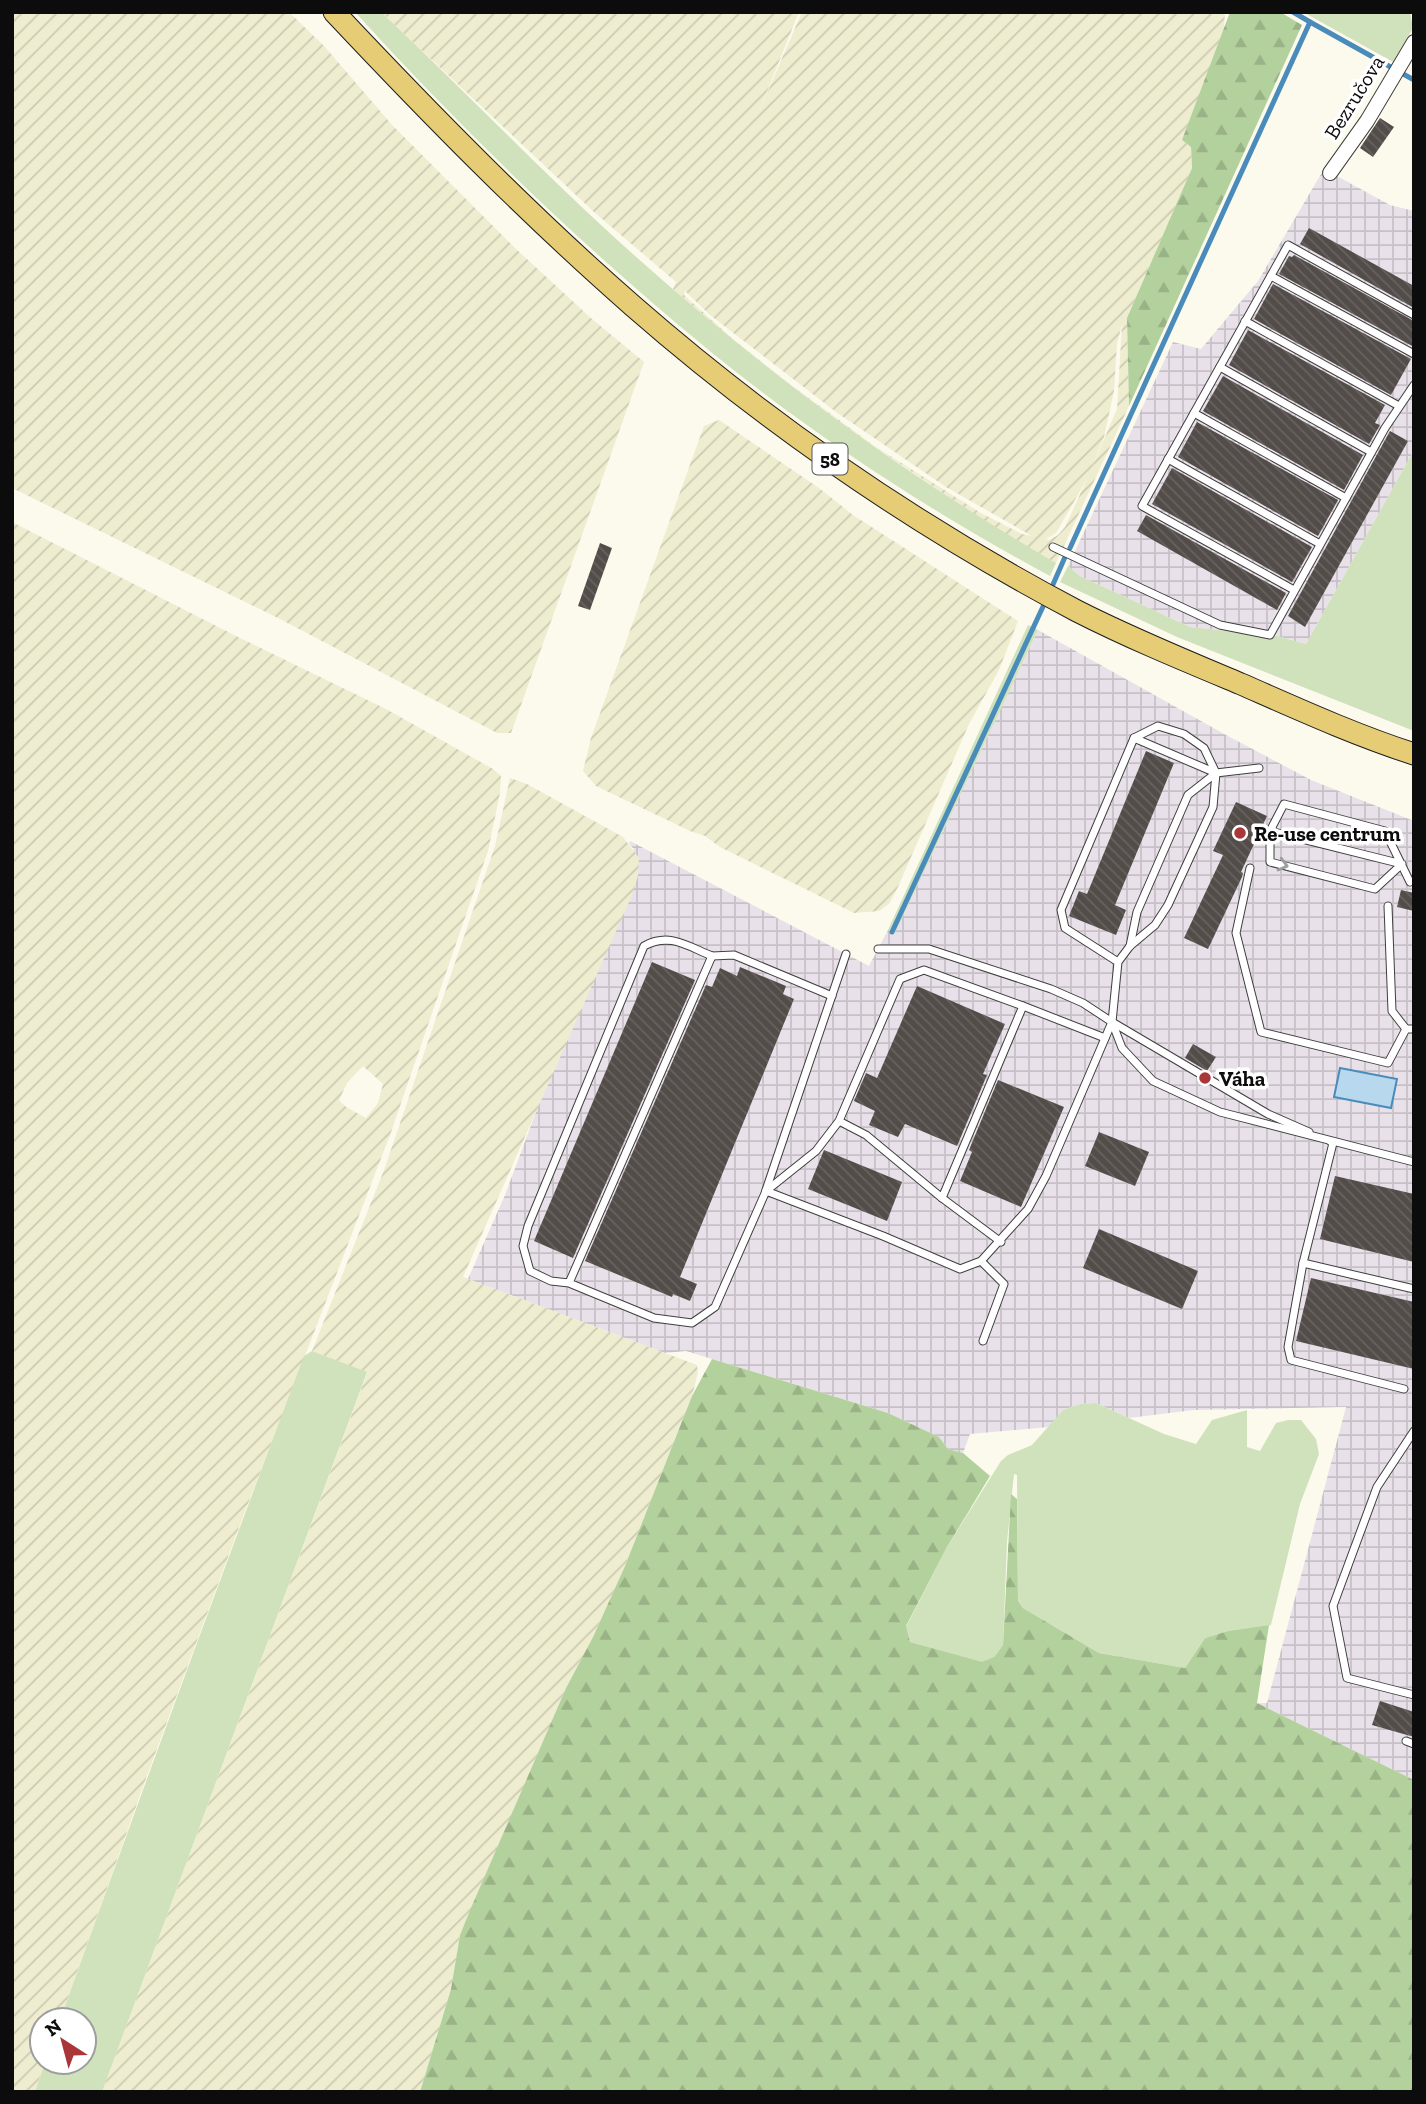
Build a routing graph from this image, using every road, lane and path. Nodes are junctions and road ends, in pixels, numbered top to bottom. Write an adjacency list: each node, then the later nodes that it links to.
1 (334, 12): 19 (main road, 58)
2 (1414, 42): 3 (street, Bezručova)
3 (1330, 173)
4 (1271, 276): 5 (lane); 6 (lane); 7 (lane)
5 (1414, 315)
6 (1245, 321): 8 (lane); 10 (lane)
7 (1414, 354)
8 (1220, 368): 11 (lane); 12 (lane)
9 (1414, 385): 10 (lane)
10 (1399, 407): 12 (lane)
11 (1194, 413): 13 (lane); 14 (lane)
12 (1371, 452): 14 (lane)
13 (1168, 459): 15 (lane); 17 (lane)
14 (1346, 498): 15 (lane)
15 (1320, 544): 17 (lane)
16 (1053, 547): 17 (lane)
17 (1294, 590)
18 (1133, 738): 21 (lane); 21 (lane); 32 (lane)
19 (1414, 754)
20 (1259, 768): 21 (lane)
21 (1216, 773): 28 (lane); 28 (lane)
22 (1270, 831): 23 (lane); 23 (lane); 23 (lane, one-way to 23)
23 (1402, 864): 25 (lane); 26 (lane)
24 (1250, 868): 36 (lane)
25 (1414, 869)
26 (1410, 882)
27 (1388, 906): 36 (lane)
28 (1130, 946): 32 (lane)
29 (878, 949): 35 (lane)
30 (846, 954): 33 (lane)
31 (712, 956): 33 (lane); 46 (lane); 46 (lane)
32 (1118, 962): 35 (lane)
33 (832, 996): 41 (lane)
34 (1023, 1006): 37 (lane); 38 (lane); 42 (lane)
35 (1112, 1022): 37 (lane); 39 (lane); 39 (lane)
36 (1410, 1029)
37 (1105, 1038): 43 (lane)
38 (839, 1121): 41 (lane); 42 (lane)
39 (1333, 1143): 40 (lane); 45 (lane)
40 (1414, 1162)
41 (766, 1191): 44 (lane); 46 (lane)
42 (942, 1198): 43 (lane)
43 (1000, 1242): 44 (lane)
44 (981, 1261): 48 (lane)
45 (1303, 1263): 47 (lane); 49 (lane)
46 (569, 1283)
47 (1414, 1289)
48 (983, 1341)
49 (1404, 1389)
50 (1414, 1432): 51 (lane)
51 (1414, 1695)

